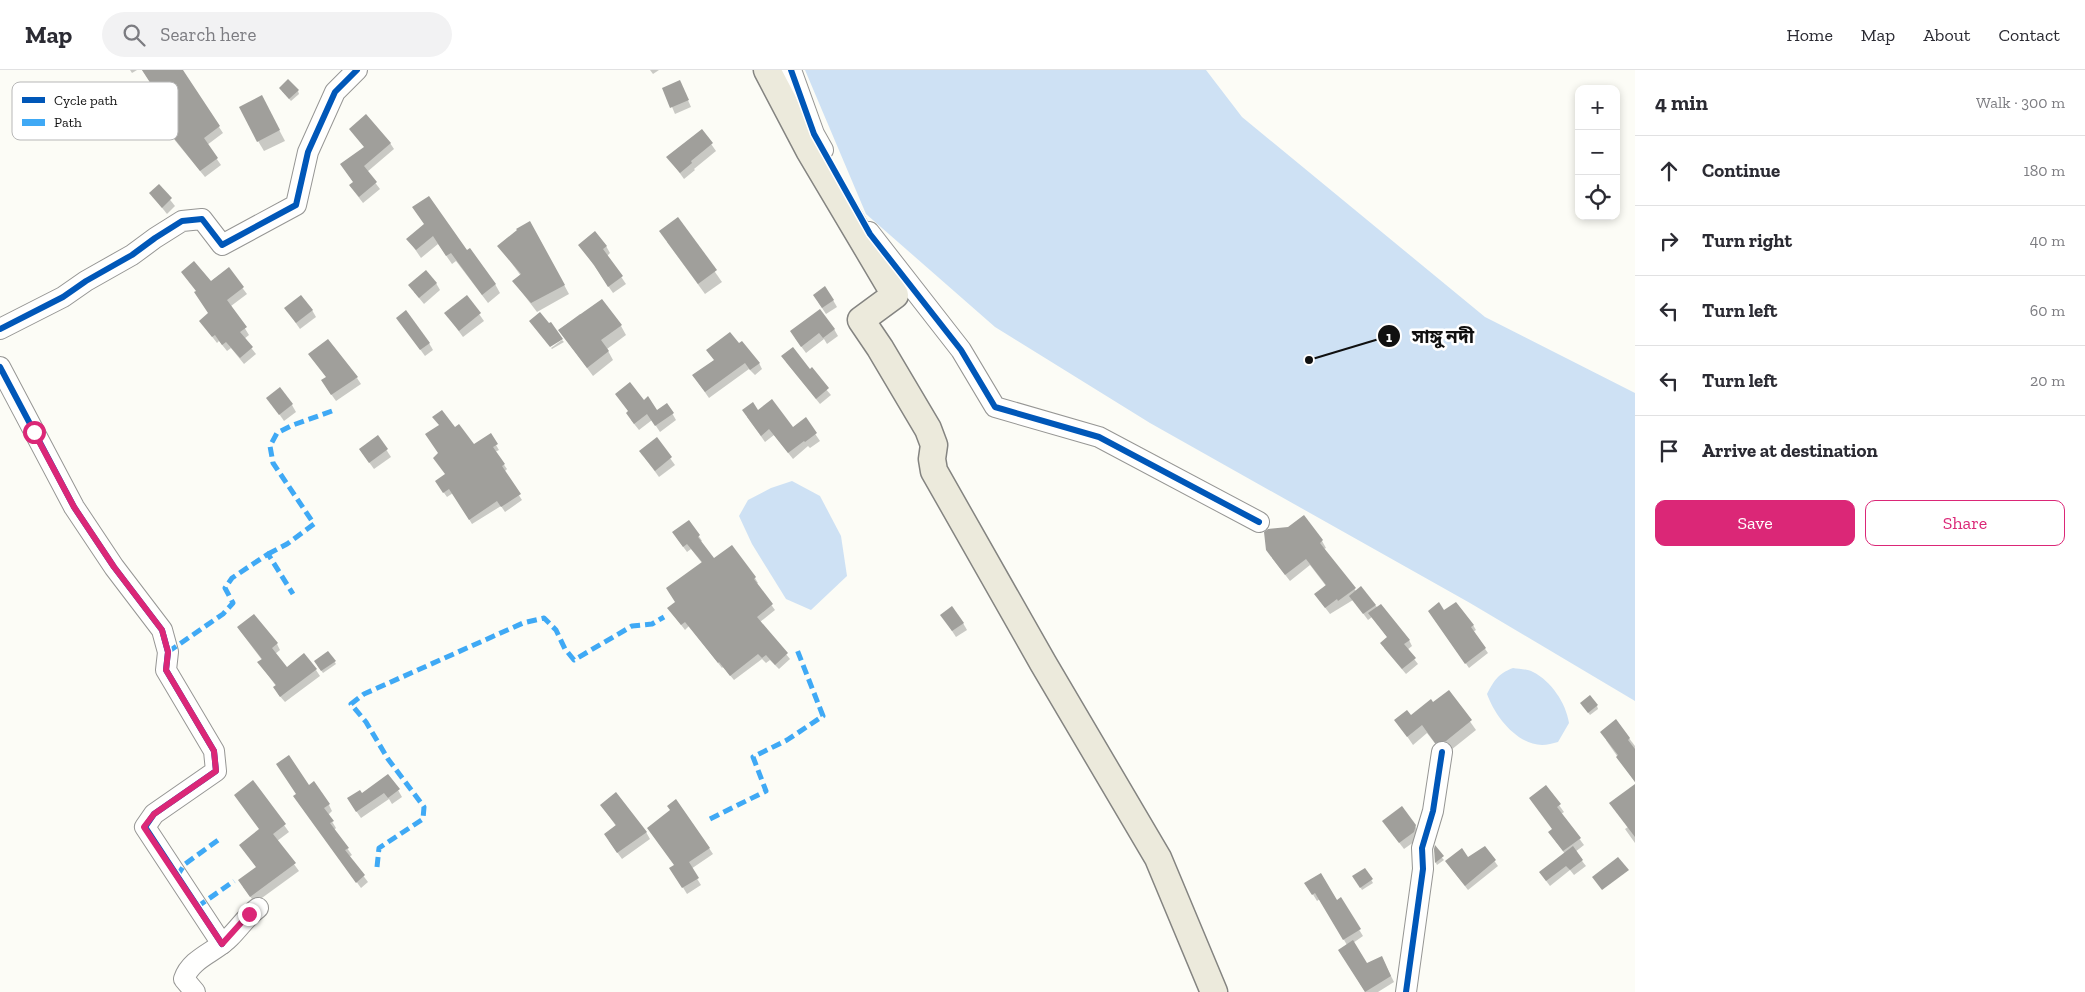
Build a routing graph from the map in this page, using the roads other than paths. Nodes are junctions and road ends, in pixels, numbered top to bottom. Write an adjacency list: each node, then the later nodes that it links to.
1 (357, 70): 4 (street)
2 (767, 70): 11 (main road)
3 (791, 70): 6 (street)
4 (0, 329)
5 (0, 367): 9 (street)
6 (1259, 522)
7 (1442, 752): 12 (street)
8 (258, 908): 9 (street)
9 (222, 944): 10 (street)
10 (195, 992)
11 (1214, 992)
12 (1406, 992)

